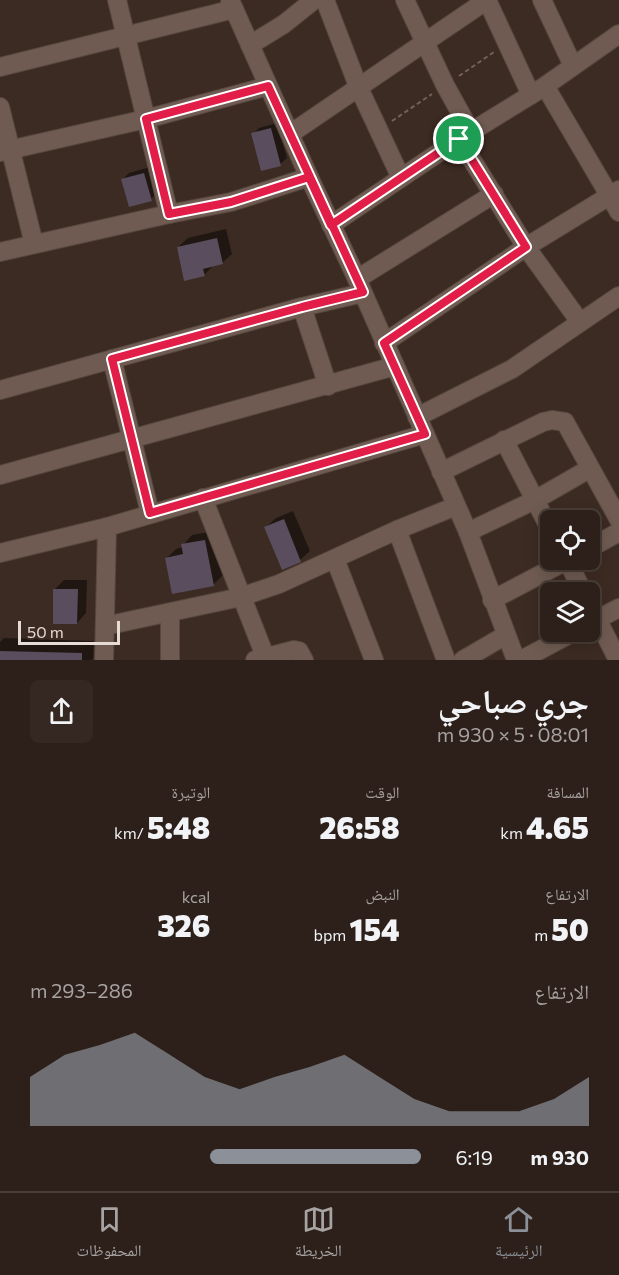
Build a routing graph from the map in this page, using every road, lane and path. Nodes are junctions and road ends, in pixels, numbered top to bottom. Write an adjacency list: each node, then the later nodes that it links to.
1 (117, 0): 8 (street)
2 (314, 0): 10 (street)
3 (325, 0): 14 (street)
4 (405, 0): 9 (street)
5 (542, 0): 11 (street)
6 (232, 4): 8 (street); 10 (street)
7 (619, 34): 11 (street)
8 (126, 36): 12 (street); 17 (street)
9 (424, 42): 14 (street); 15 (street); 19 (street)
10 (250, 45): 13 (street)
11 (573, 66): 15 (street)
12 (0, 67)
13 (268, 86): 17 (street); 18 (street)
14 (358, 86): 18 (street); 22 (street)
15 (538, 90): 19 (street); 24 (street)
16 (0, 107): 20 (street)
17 (146, 119): 20 (street); 26 (street)
18 (290, 134): 21 (street)
19 (465, 136): 22 (street); 23 (street)
20 (5, 151): 28 (street)
21 (309, 177): 26 (street); 27 (street)
22 (401, 178): 27 (street)
23 (494, 194): 29 (street); 31 (street)
24 (614, 194): 25 (street); 29 (street)
25 (619, 212)
26 (169, 214): 28 (street)
27 (331, 225): 31 (street)
28 (34, 244): 30 (street)
29 (526, 247): 34 (street); 35 (street)
30 (0, 252)
31 (360, 286): 33 (street); 35 (street)
32 (619, 296): 34 (street)
33 (302, 307): 36 (street); 38 (street)
34 (579, 322): 40 (street)
35 (384, 343): 37 (street)
36 (112, 359): 39 (street); 41 (street)
37 (395, 366): 38 (street); 40 (street)
38 (328, 386): 41 (street)
39 (0, 390)
40 (421, 426): 44 (street); 46 (street)
41 (132, 439): 45 (street); 50 (street)
42 (504, 440): 43 (street); 44 (street); 47 (street)
43 (589, 469): 47 (street); 51 (street)
44 (441, 472): 48 (street)
45 (0, 475)
46 (203, 498): 50 (street); 60 (street)
47 (536, 500): 49 (street); 54 (street)
48 (456, 506): 53 (street); 54 (street)
49 (541, 510)
50 (150, 513): 52 (street)
51 (619, 520)
52 (107, 527): 57 (street); 65 (street)
53 (397, 530): 58 (street); 74 (street)
54 (468, 532): 61 (street)
55 (619, 532): 56 (street)
56 (600, 542)
57 (0, 553)
58 (335, 559): 60 (street); 73 (street)
59 (548, 570): 61 (street)
60 (241, 597): 63 (street); 69 (street)
61 (492, 600): 67 (street)
62 (619, 608): 64 (street)
63 (170, 614): 65 (street); 71 (street)
64 (600, 614)
65 (105, 626): 70 (street)
66 (600, 630): 78 (street)
67 (506, 635): 75 (street); 76 (street)
68 (555, 642): 77 (street)
69 (260, 658): 72 (street)
70 (104, 660)
71 (170, 660)
72 (304, 660)
73 (374, 660)
74 (446, 660)
75 (463, 660)
76 (516, 660)
77 (521, 660)
78 (618, 660)

